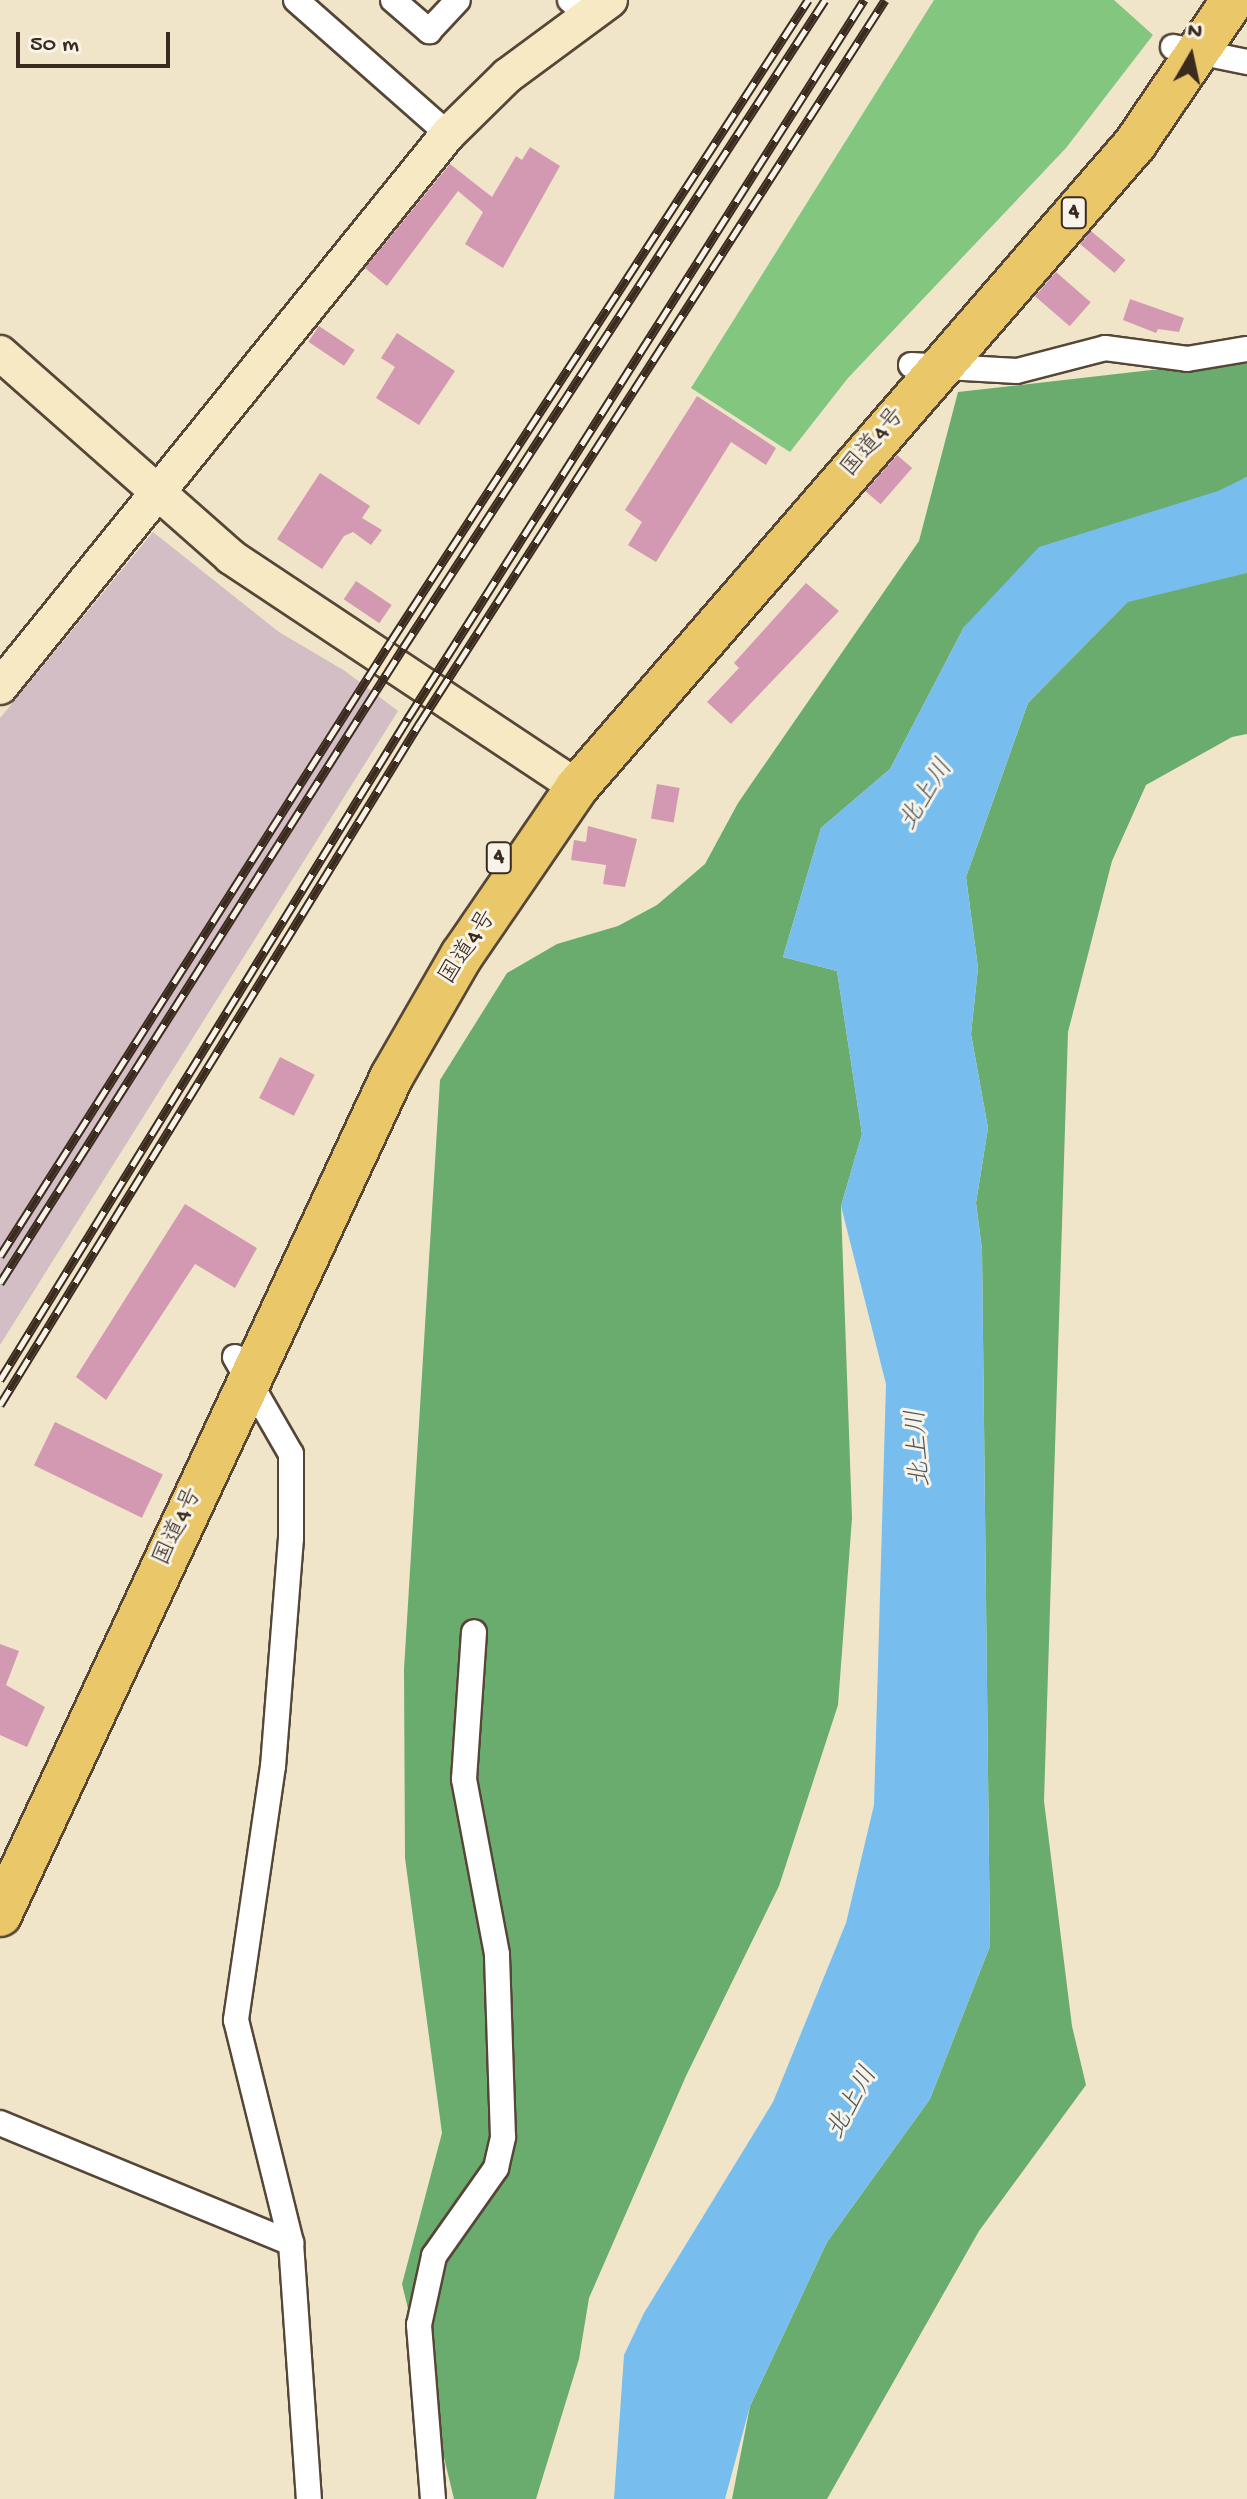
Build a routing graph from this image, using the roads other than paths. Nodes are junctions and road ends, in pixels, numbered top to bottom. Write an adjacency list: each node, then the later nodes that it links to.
1 (296, 0): 9 (street)
2 (393, 0): 3 (street)
3 (458, 0)
4 (1206, 0): 7 (highway, 国道4号 / 4)
5 (1233, 0): 7 (highway, 国道4号 / 4)
6 (589, 5): 9 (street)
7 (1184, 51): 8 (street); 12 (highway, 国道4号 / 4)
8 (1246, 61)
9 (448, 134): 13 (street)
10 (1247, 349): 12 (street)
11 (0, 353): 13 (street)
12 (926, 366): 15 (highway, 国道4号 / 4)
13 (157, 495): 14 (street); 15 (street)
14 (0, 687)
15 (566, 780): 16 (highway, 国道4号 / 4)
16 (242, 1367): 18 (highway, 国道4号 / 4); 19 (highway, 国道4号 / 4); 21 (street)
17 (474, 1632): 23 (street)
18 (0, 1853)
19 (0, 1915)
20 (0, 2123): 21 (street)
21 (291, 2243): 22 (street)
22 (309, 2499)
23 (433, 2499)

